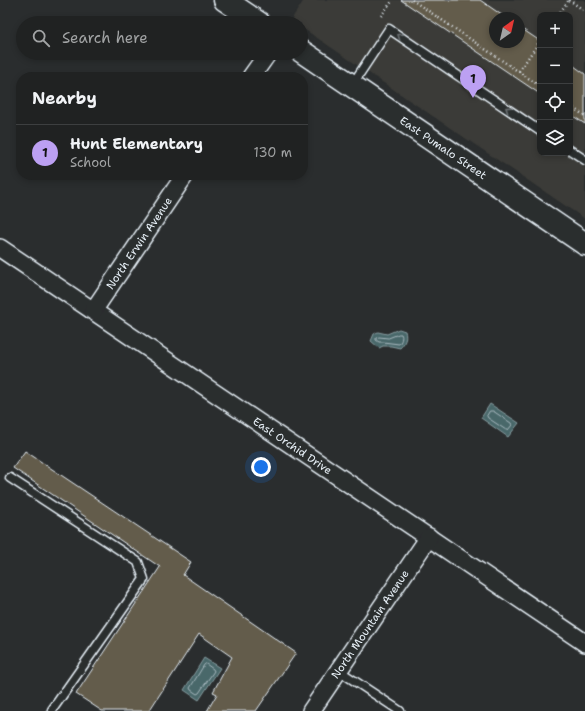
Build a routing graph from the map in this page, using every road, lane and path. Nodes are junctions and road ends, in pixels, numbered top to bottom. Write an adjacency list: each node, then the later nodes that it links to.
1 (225, 0): 6 (street)
2 (412, 0): 10 (path)
3 (569, 0): 4 (path); 5 (path)
4 (585, 11)
5 (560, 12)
6 (249, 16)
7 (537, 45): 10 (path)
8 (308, 56): 13 (street, East Pumalo Street)
9 (263, 60): 11 (street)
10 (518, 71): 12 (path)
11 (255, 72)
12 (537, 84)
13 (352, 85): 16 (lane, one-way to 13); 20 (street, East Pumalo Street)
14 (573, 108): 15 (path)
15 (585, 116)
16 (537, 128)
17 (573, 152): 18 (lane)
18 (585, 160)
19 (182, 180): 22 (street, North Erwin Avenue)
20 (585, 244)
21 (0, 248): 22 (street, East Orchid Drive)
22 (93, 311): 24 (street, East Orchid Drive)
23 (10, 478): 27 (lane)
24 (428, 537): 25 (street, East Orchid Drive); 26 (street, North Mountain Avenue)
25 (585, 643)
26 (338, 670): 28 (street, North Mountain Avenue); 29 (lane)
27 (52, 711)
28 (311, 711)
29 (400, 711)

